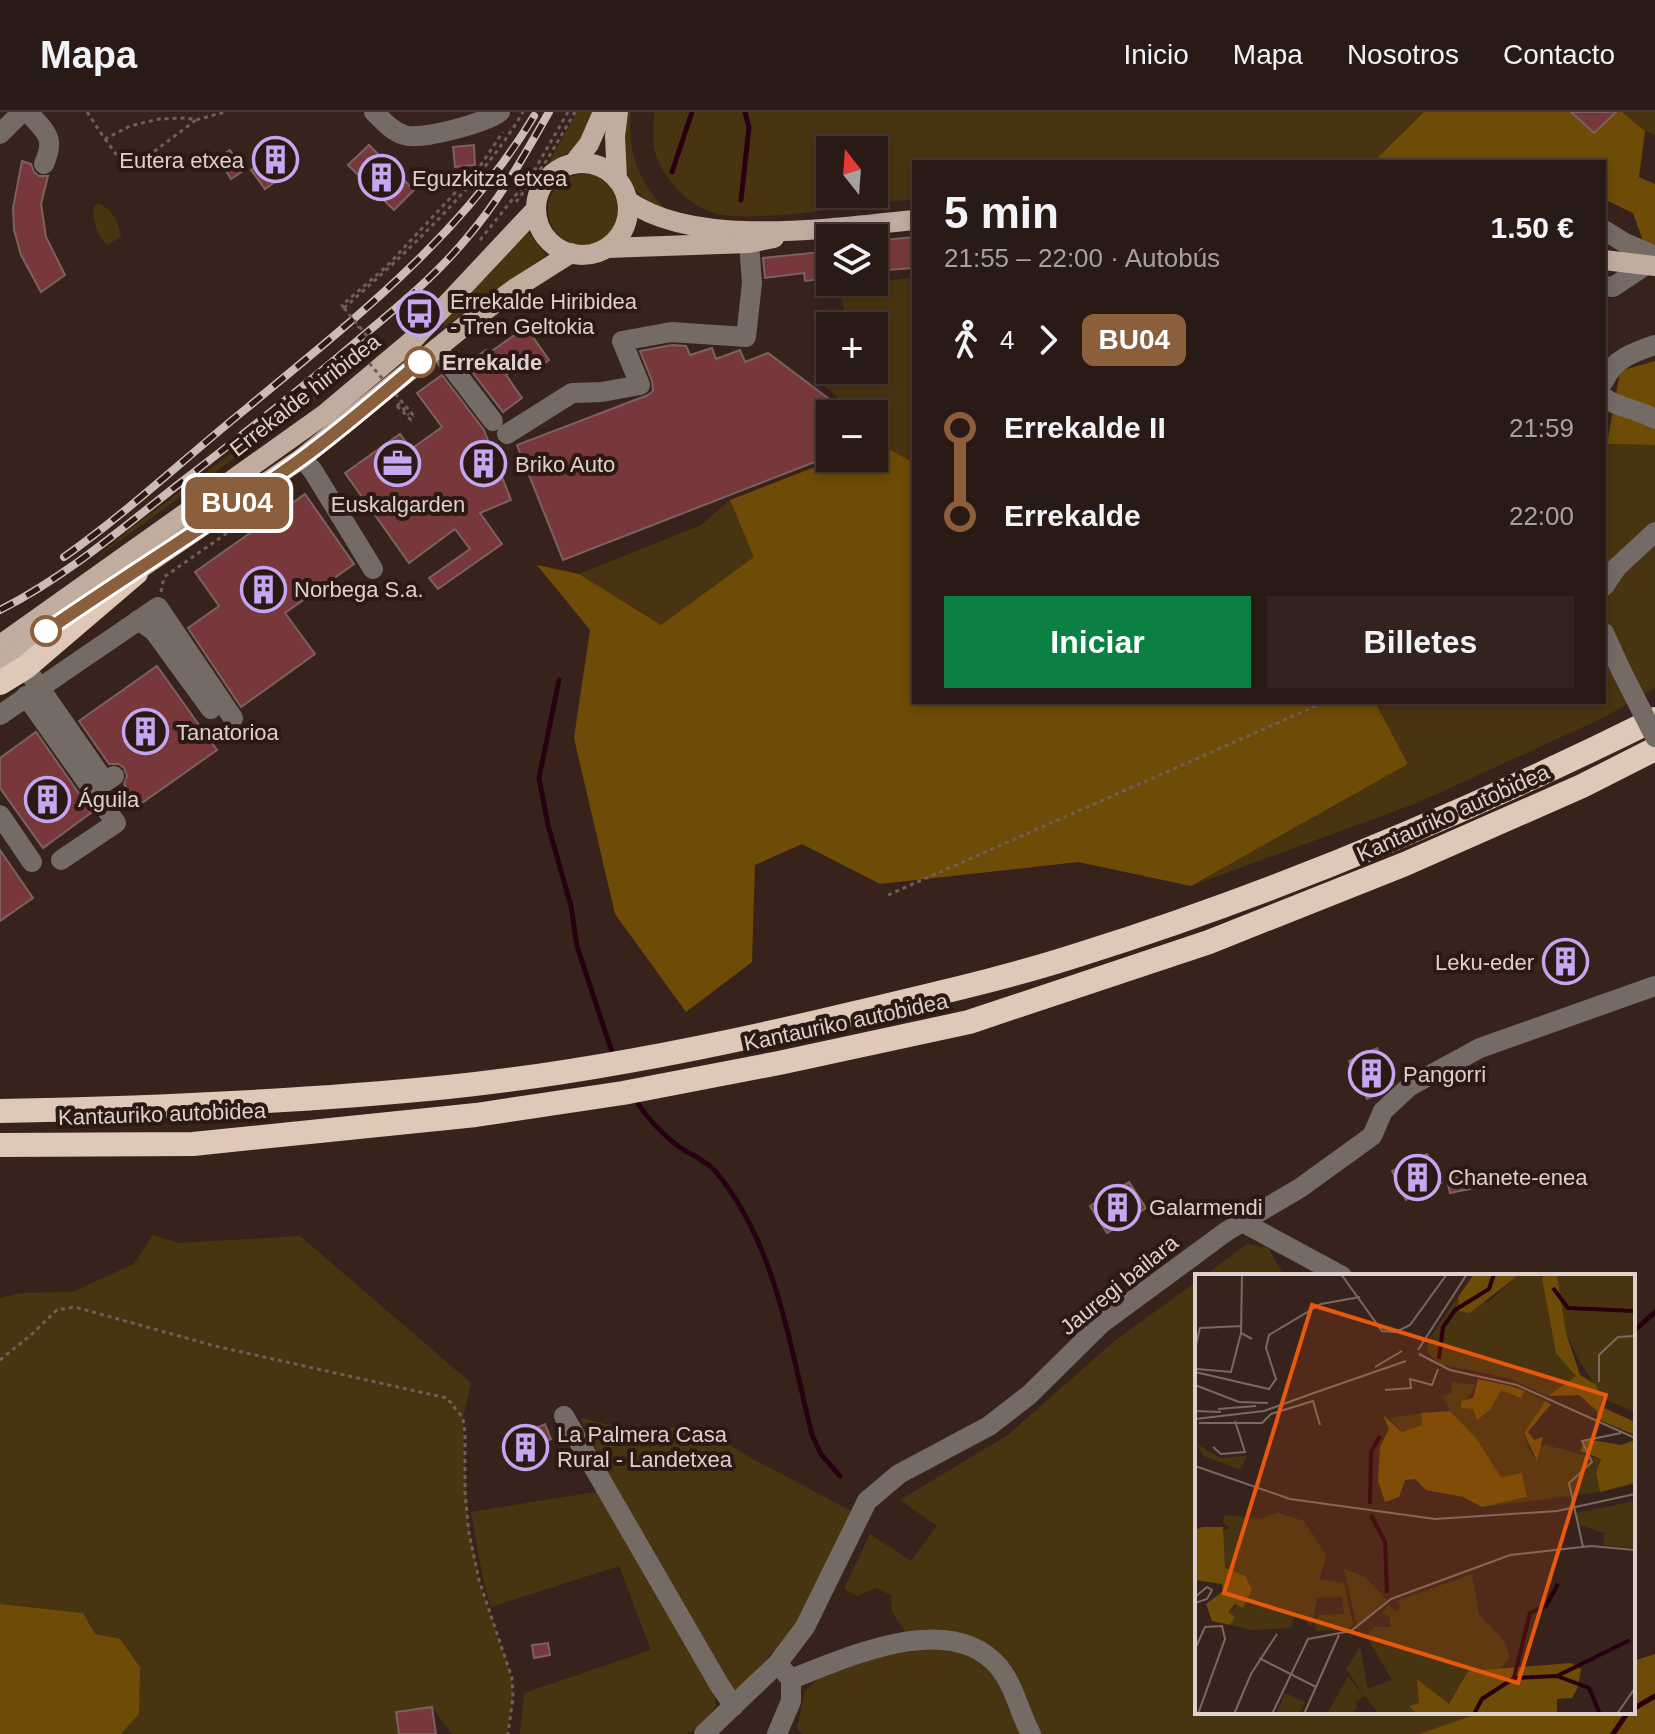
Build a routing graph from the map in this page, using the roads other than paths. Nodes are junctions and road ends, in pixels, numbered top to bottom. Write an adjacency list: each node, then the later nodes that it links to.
1 (22, 112): 7 (street)
2 (28, 112): 8 (street)
3 (374, 112): 4 (street)
4 (500, 112)
5 (603, 112): 9 (main road)
6 (618, 112): 10 (main road)
7 (0, 134)
8 (44, 164)
9 (573, 164): 10 (main road); 12 (main road)
10 (617, 179): 11 (main road)
11 (627, 200): 14 (main road); 17 (main road)
12 (536, 209): 18 (main road); 33 (main road, Errekalde hiribidea)
13 (912, 220): 14 (main road)
14 (813, 230): 16 (main road)
15 (1606, 231): 20 (street)
16 (749, 243): 17 (main road); 23 (street)
17 (607, 248): 18 (main road)
18 (571, 253): 23 (main road, Errekalde hiribidea)
19 (1606, 260): 20 (main road)
20 (1652, 262): 21 (street)
21 (1606, 286)
22 (1655, 345): 24 (street)
23 (437, 348): 27 (main road, Errekalde hiribidea)
24 (1606, 376)
25 (1606, 403): 26 (street)
26 (1655, 419)
27 (302, 458): 29 (street); 30 (main road, Errekalde hiribidea)
28 (1655, 532): 31 (street)
29 (373, 569)
30 (136, 573): 34 (main road, Errekalde hiribidea); 35 (highway)
31 (1606, 583)
32 (1606, 637): 41 (street, bridge)
33 (0, 645)
34 (0, 663)
35 (26, 667): 36 (highway); 37 (street)
36 (0, 683)
37 (33, 692): 38 (street); 40 (street); 43 (street); 45 (street)
38 (0, 715)
39 (1655, 719): 48 (highway, Kantauriko autobidea)
40 (230, 724)
41 (1655, 737)
42 (1655, 749): 49 (highway, Kantauriko autobidea)
43 (114, 776)
44 (0, 815): 46 (street)
45 (61, 860)
46 (32, 862)
47 (1655, 986): 50 (street, Jauregi bailara)
48 (0, 1111)
49 (0, 1145)
50 (1242, 1222): 51 (street); 53 (street, Jauregi bailara)
51 (1338, 1274)
52 (564, 1416): 54 (street)
53 (784, 1671): 54 (street); 56 (street); 57 (street)
54 (734, 1706): 55 (street)
55 (704, 1734)
56 (777, 1734)
57 (1031, 1734)

